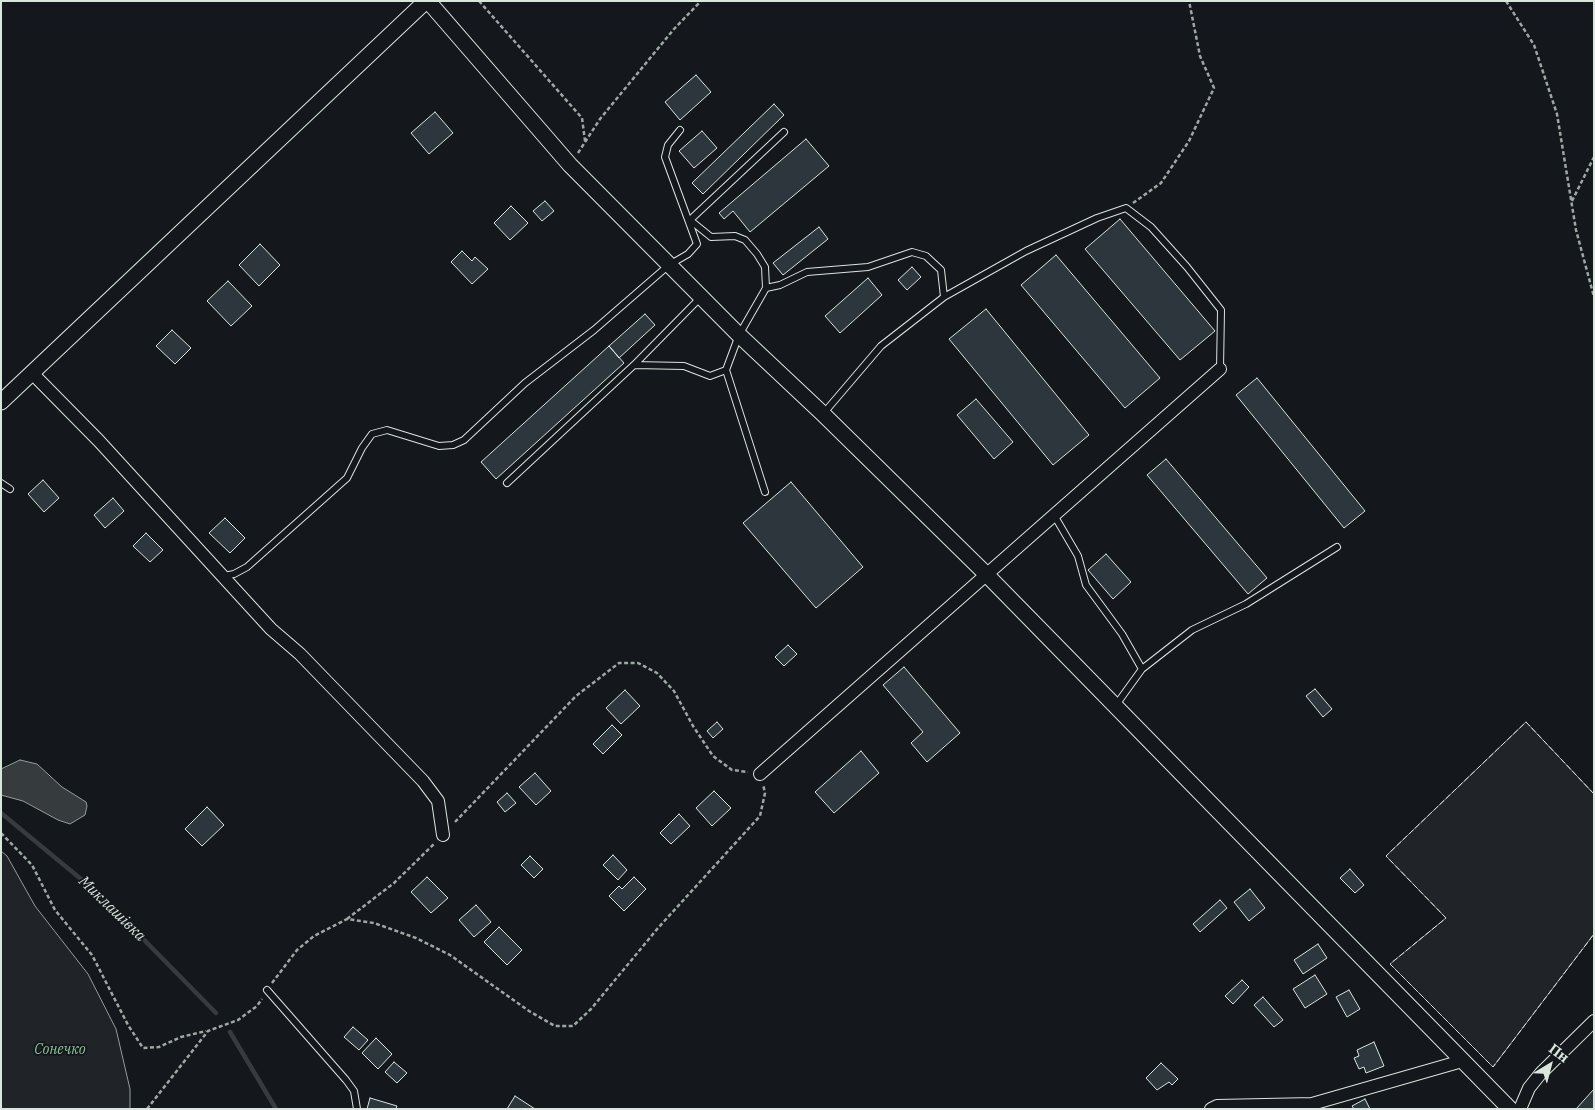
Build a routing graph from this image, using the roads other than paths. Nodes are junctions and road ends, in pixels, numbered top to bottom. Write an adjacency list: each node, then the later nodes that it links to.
1 (427, 1): 5 (street); 13 (street)
2 (680, 130): 4 (lane)
3 (784, 132): 4 (lane)
4 (690, 220): 5 (lane); 6 (lane)
5 (669, 265): 7 (street); 23 (lane)
6 (766, 288): 8 (lane); 9 (lane)
7 (701, 297): 9 (street); 10 (lane)
8 (944, 297): 11 (lane); 15 (lane)
9 (739, 335): 12 (lane); 15 (street)
10 (634, 365): 12 (lane); 17 (lane)
11 (1220, 369): 20 (street)
12 (726, 370): 19 (lane)
13 (32, 373): 14 (street); 23 (street)
14 (1, 402)
15 (823, 414): 22 (street)
16 (1, 483): 18 (lane)
17 (507, 483)
18 (10, 489)
19 (765, 492)
20 (1054, 514): 22 (street); 24 (lane)
21 (1336, 547): 24 (lane)
22 (986, 574): 25 (street); 26 (street)
23 (224, 576): 27 (street)
24 (1142, 669): 25 (lane)
25 (1115, 706): 30 (street)
26 (760, 774)
27 (443, 835)
28 (267, 990): 31 (lane)
29 (1594, 1021): 34 (street)
30 (1462, 1061): 32 (street); 33 (street)
31 (357, 1109)
32 (1211, 1109)
33 (1510, 1109)
34 (1520, 1109)

